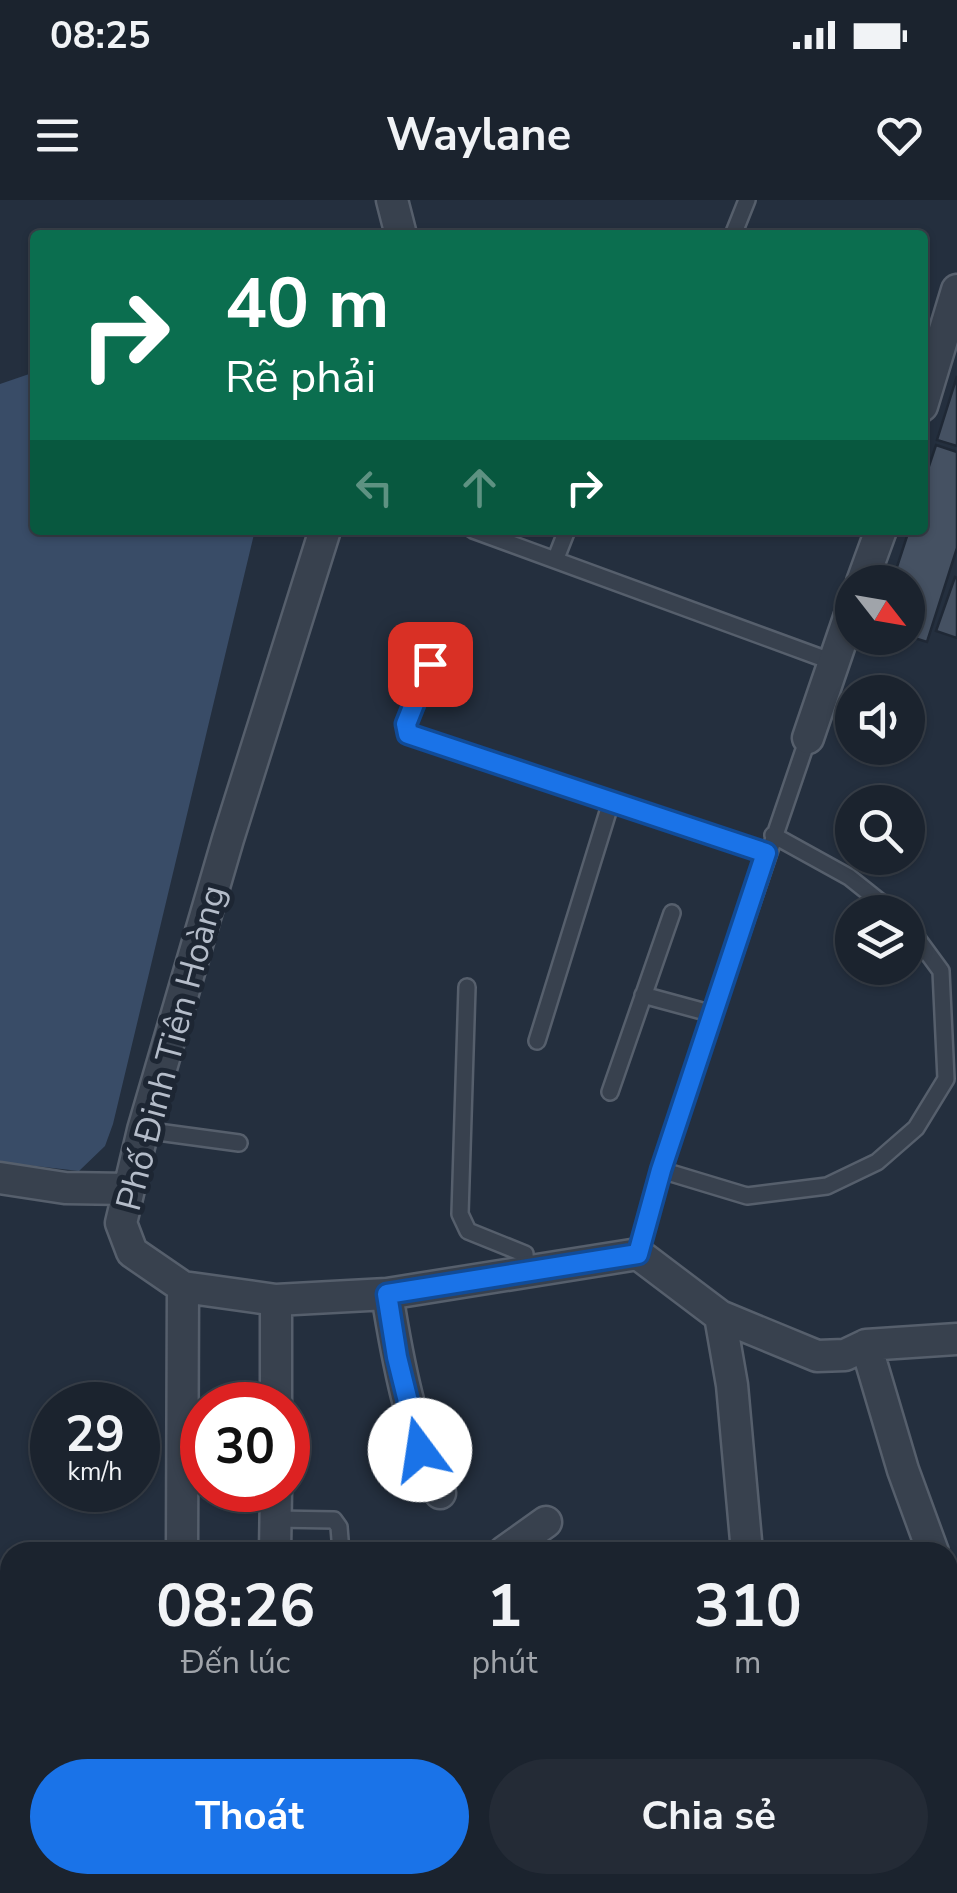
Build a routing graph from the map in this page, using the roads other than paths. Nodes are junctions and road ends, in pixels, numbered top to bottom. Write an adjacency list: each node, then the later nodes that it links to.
1 (392, 200): 3 (street)
2 (747, 200): 4 (lane)
3 (399, 230)
4 (736, 230)
5 (957, 290): 6 (street)
6 (928, 386)
7 (322, 535): 29 (street, Phố Đinh Tiên Hoàng)
8 (488, 535): 11 (lane)
9 (565, 535): 11 (lane)
10 (879, 535): 12 (street)
11 (556, 558): 15 (lane)
12 (868, 565)
13 (442, 634): 17 (lane)
14 (836, 655): 15 (street)
15 (833, 662): 16 (street)
16 (808, 738): 18 (lane)
17 (611, 802): 19 (lane); 26 (lane)
18 (773, 835): 19 (lane); 20 (lane)
19 (766, 853): 25 (lane)
20 (872, 895)
21 (672, 912): 24 (lane)
22 (925, 949): 27 (lane)
23 (467, 987): 35 (lane)
24 (643, 995): 25 (lane); 28 (lane)
25 (713, 1014): 31 (lane)
26 (536, 1041)
27 (952, 1080): 31 (lane)
28 (610, 1092)
29 (144, 1130): 30 (lane); 33 (street, Phố Đinh Tiên Hoàng)
30 (239, 1143)
31 (661, 1170): 34 (lane)
32 (0, 1178): 33 (street)
33 (129, 1189): 36 (street, Phố Đinh Tiên Hoàng)
34 (638, 1254): 35 (street); 39 (street)
35 (526, 1272): 37 (street)
36 (183, 1287): 38 (street); 47 (street)
37 (387, 1294): 38 (street); 43 (street)
38 (276, 1300): 42 (street)
39 (720, 1316): 41 (street); 51 (street)
40 (957, 1339): 41 (street)
41 (866, 1345): 52 (street)
42 (276, 1382)
43 (440, 1493)
44 (276, 1512): 48 (street)
45 (305, 1512): 49 (lane)
46 (546, 1522): 50 (street)
47 (182, 1542)
48 (275, 1542)
49 (340, 1542)
50 (518, 1542)
51 (746, 1542)
52 (929, 1542)

